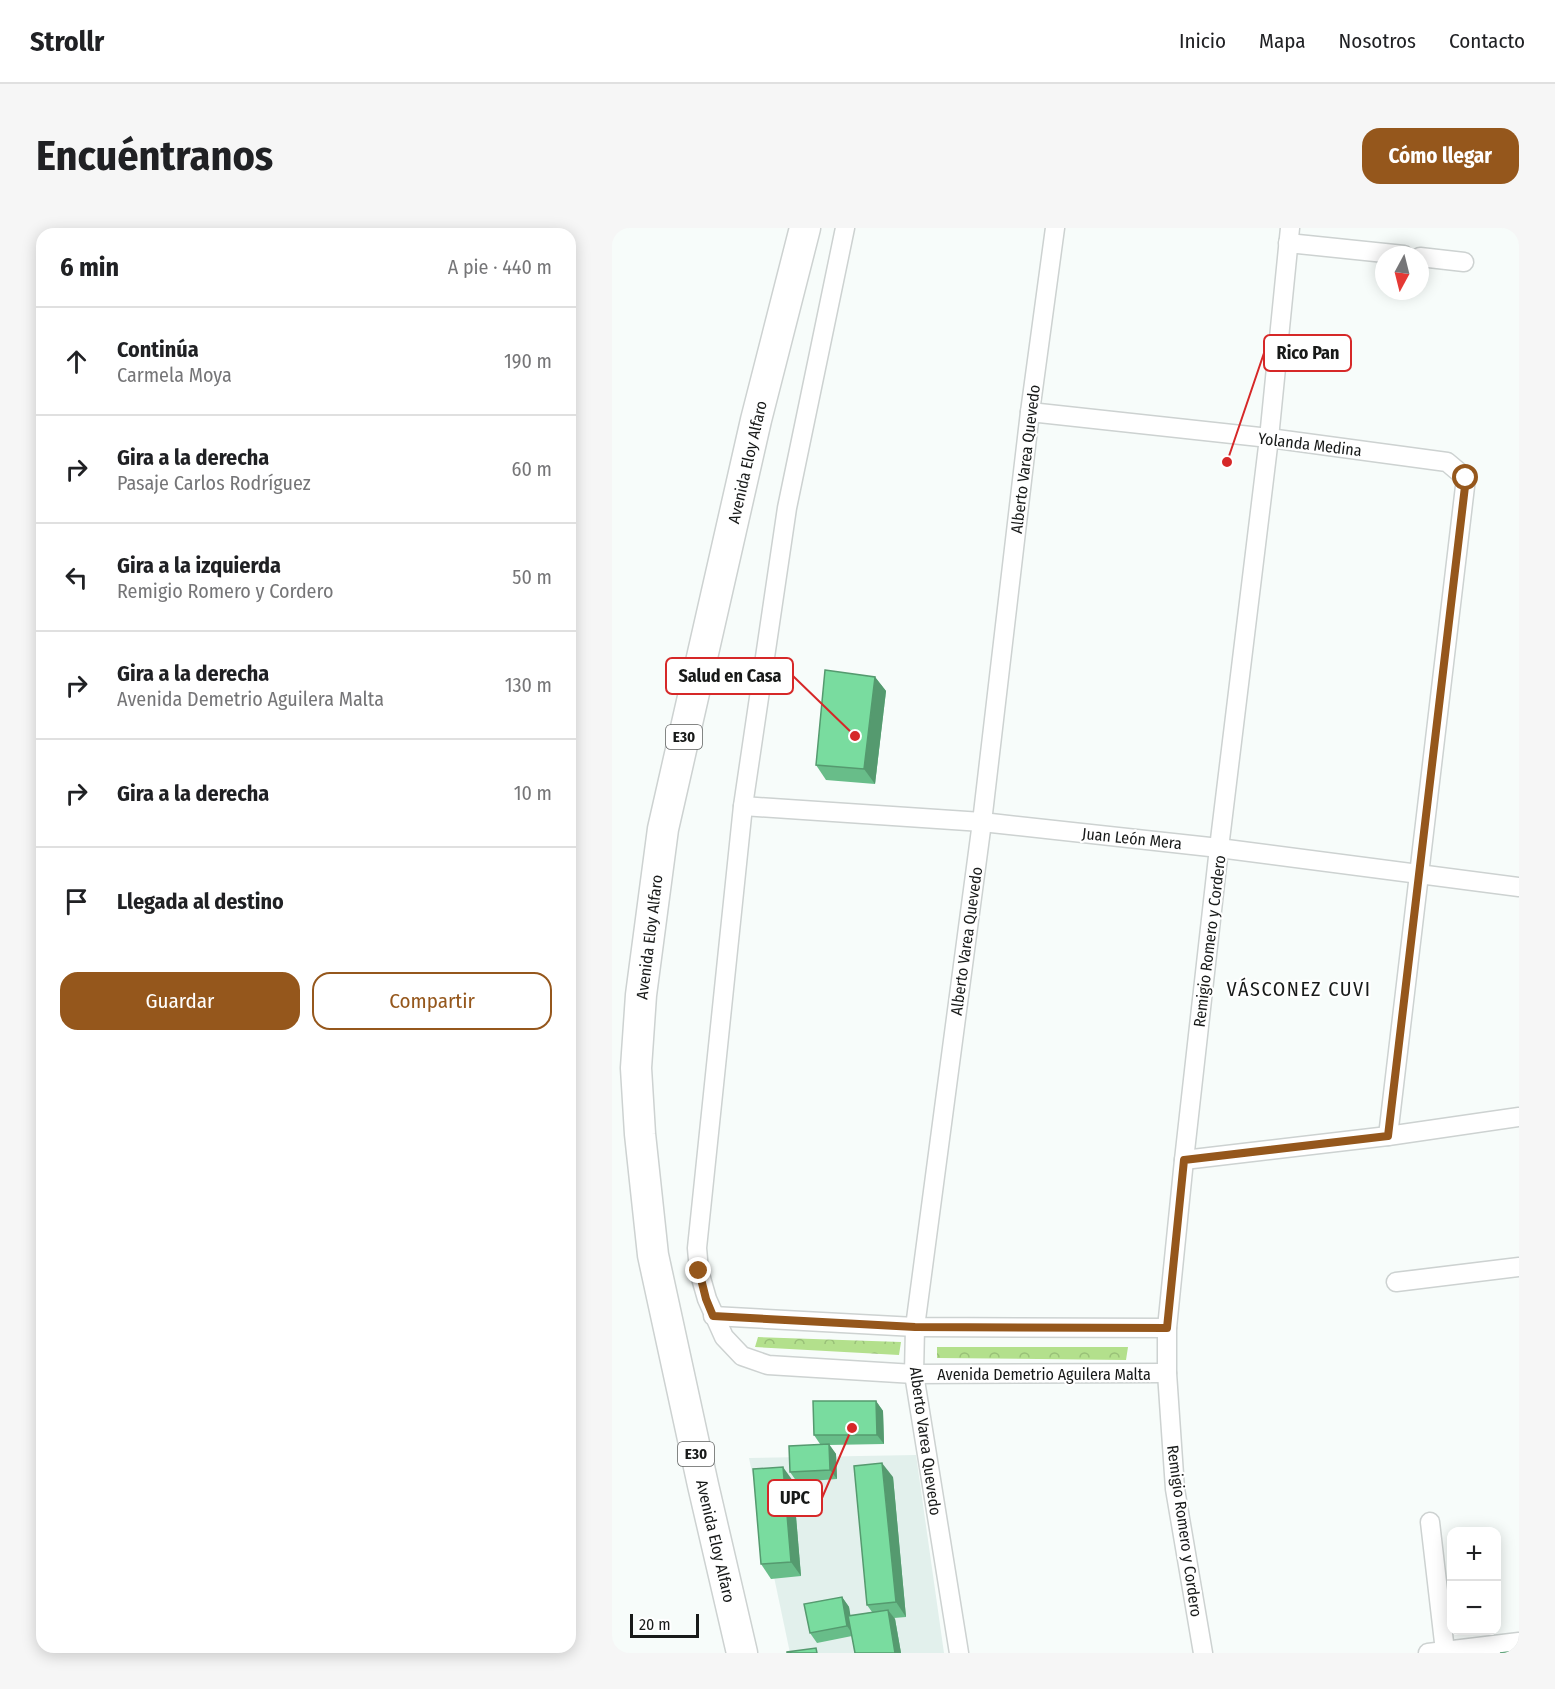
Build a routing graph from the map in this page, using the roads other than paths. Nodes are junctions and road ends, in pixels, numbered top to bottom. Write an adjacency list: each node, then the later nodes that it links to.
1 (805, 228): 28 (main road, Avenida Eloy Alfaro / E30)
2 (846, 228): 10 (street, Avenida Demetrio Aguilera Malta)
3 (1055, 228): 8 (street, Alberto Varea Quevedo)
4 (1289, 235): 5 (street); 9 (street, Remigio Romero y Cordero)
5 (1375, 250)
6 (1429, 258): 7 (street)
7 (1464, 262)
8 (1030, 412): 9 (street, Yolanda Medina); 11 (street, Alberto Varea Quevedo)
9 (1269, 438): 12 (street, Remigio Romero y Cordero); 13 (street, Yolanda Medina)
10 (743, 806): 11 (street, Juan León Mera); 20 (street, Avenida Demetrio Aguilera Malta)
11 (982, 822): 12 (street, Juan León Mera); 21 (street, Alberto Varea Quevedo)
12 (1219, 848): 13 (street, Juan León Mera); 17 (street, Remigio Romero y Cordero)
13 (1419, 874): 14 (street, Juan León Mera); 16 (street)
14 (1519, 887)
15 (1519, 1117): 16 (street)
16 (1388, 1136): 17 (street)
17 (1184, 1160): 22 (street, Remigio Romero y Cordero)
18 (1519, 1267): 19 (street)
19 (1396, 1282)
20 (713, 1316): 21 (street); 24 (street, Avenida Demetrio Aguilera Malta)
21 (915, 1327): 22 (street); 24 (street, Alberto Varea Quevedo)
22 (1167, 1328): 23 (street, Remigio Romero y Cordero)
23 (1167, 1373): 24 (street, Avenida Demetrio Aguilera Malta); 30 (street, Remigio Romero y Cordero)
24 (914, 1374): 29 (street, Alberto Varea Quevedo)
25 (1430, 1522): 27 (street)
26 (1519, 1642): 27 (street)
27 (1437, 1652)
28 (742, 1653)
29 (959, 1653)
30 (1203, 1653)

